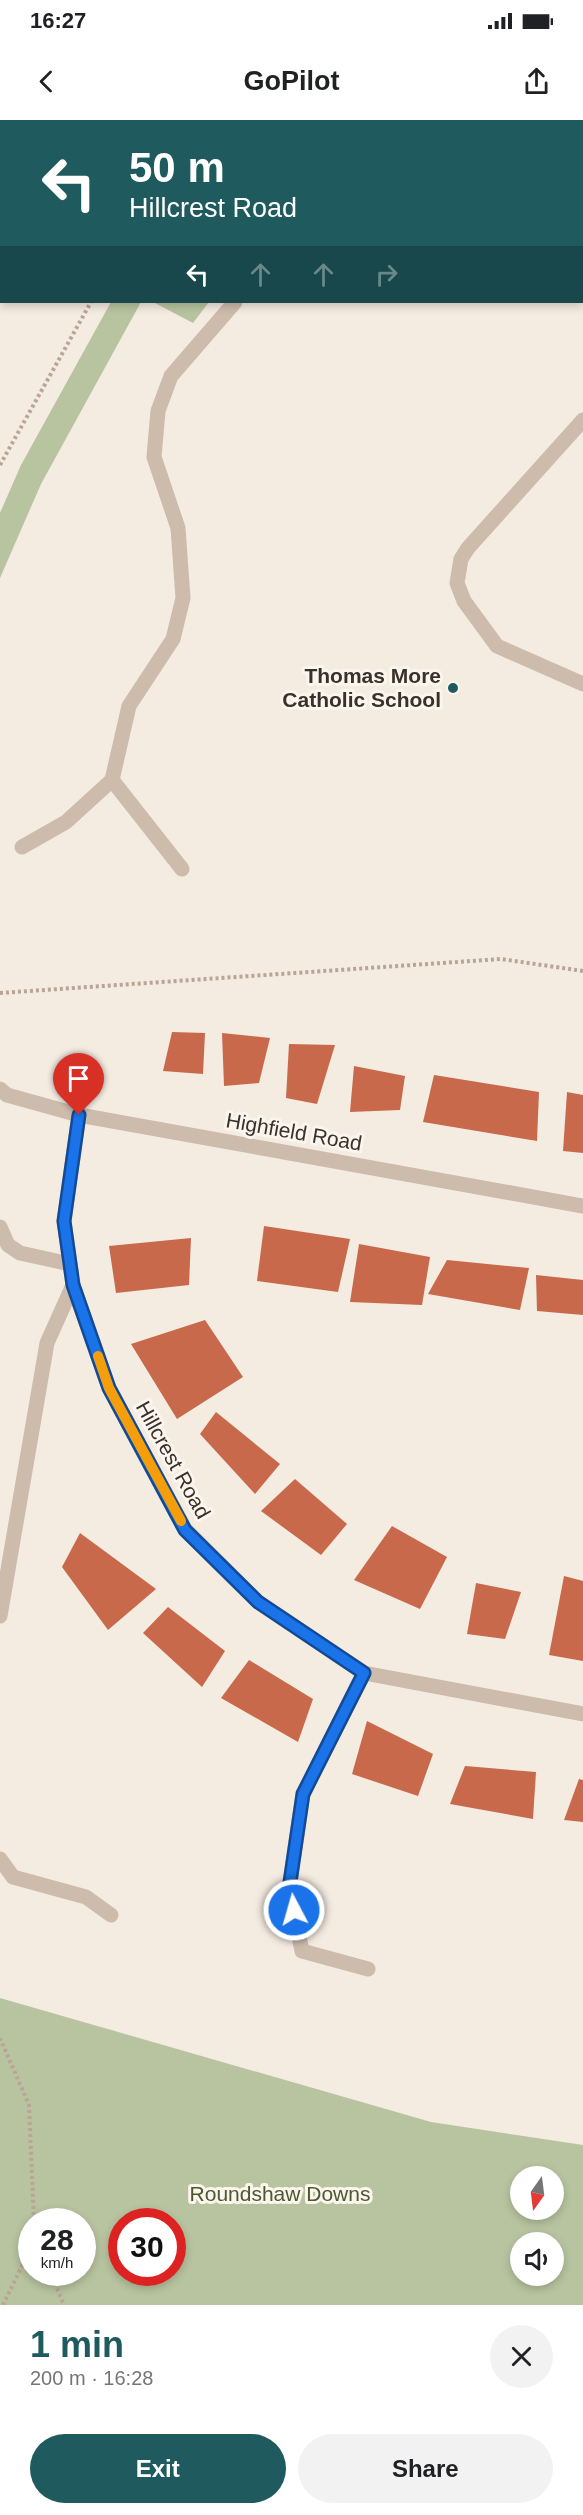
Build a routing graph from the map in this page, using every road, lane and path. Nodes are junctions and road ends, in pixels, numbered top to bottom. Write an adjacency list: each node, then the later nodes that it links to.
1 (90, 303): 4 (path)
2 (234, 303): 6 (street)
3 (583, 420): 5 (street)
4 (0, 465)
5 (583, 684)
6 (112, 780): 7 (street); 8 (street)
7 (22, 847)
8 (182, 869)
9 (583, 971): 10 (path)
10 (0, 993)
11 (0, 1089): 12 (street, Highfield Road)
12 (79, 1115): 13 (street, Highfield Road); 15 (street, Hillcrest Road)
13 (583, 1206)
14 (0, 1227): 15 (street)
15 (70, 1264): 16 (street, Hillcrest Road)
16 (73, 1285): 17 (street); 18 (street, Hillcrest Road)
17 (0, 1616)
18 (364, 1673): 19 (street, Hillcrest Road); 22 (street)
19 (583, 1714)
20 (0, 1859): 21 (street)
21 (111, 1915)
22 (368, 1969)
23 (0, 2038): 24 (path)
24 (33, 2208)
25 (18, 2274): 27 (path)
26 (56, 2286): 28 (path)
27 (3, 2305)
28 (64, 2305)

